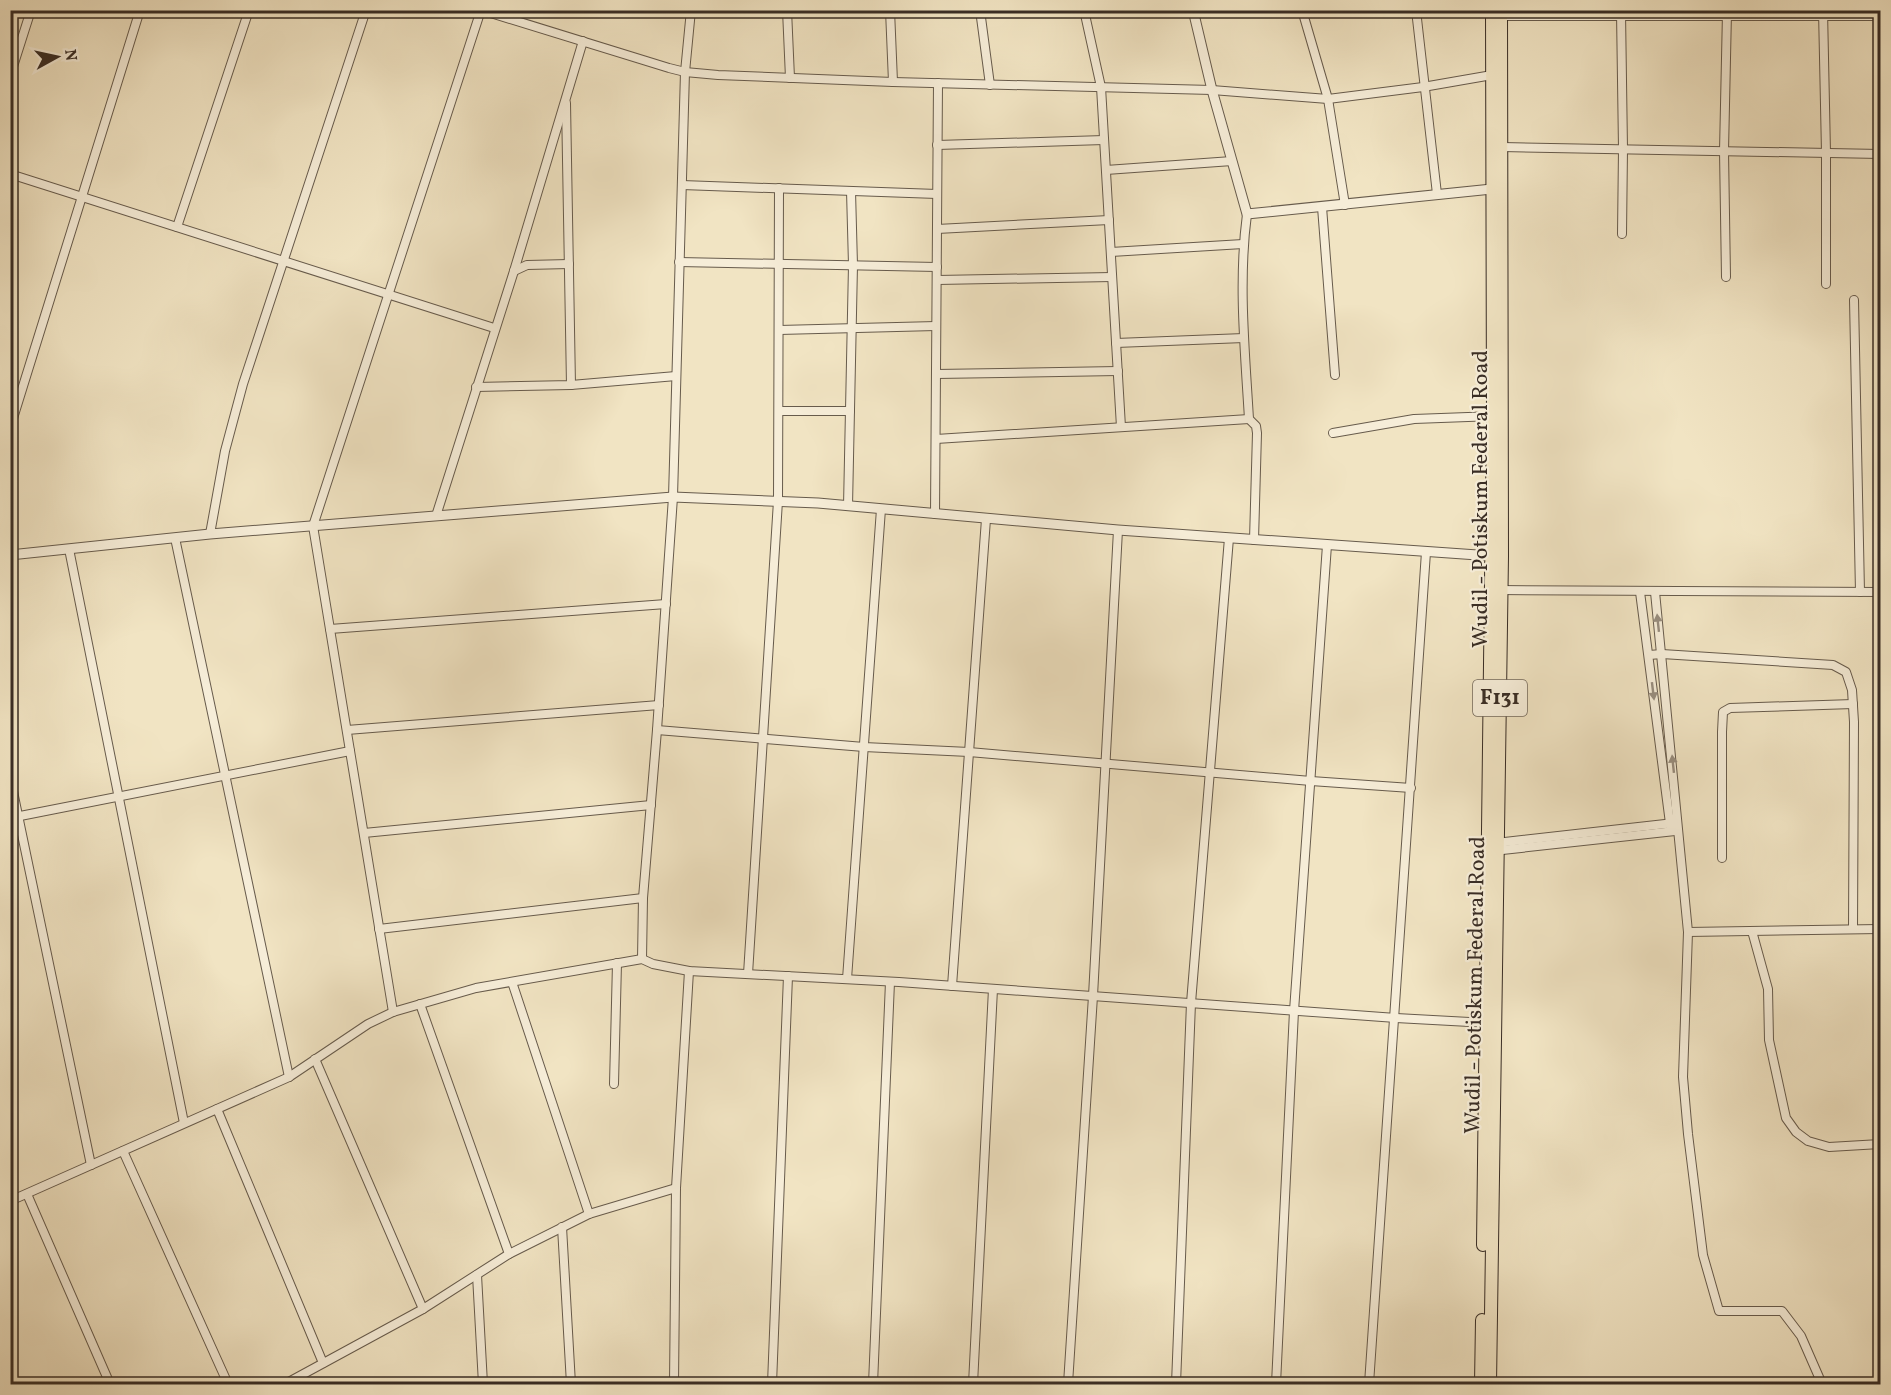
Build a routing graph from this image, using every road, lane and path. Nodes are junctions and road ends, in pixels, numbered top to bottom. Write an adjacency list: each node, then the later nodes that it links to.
1 (31, 10): 22 (street)
2 (140, 10): 48 (street)
3 (249, 10): 53 (street)
4 (366, 10): 58 (street)
5 (481, 10): 19 (street); 69 (street)
6 (690, 10): 20 (street)
7 (787, 10): 23 (street)
8 (890, 10): 24 (street)
9 (980, 10): 26 (street)
10 (1084, 10): 27 (street)
11 (1192, 10): 29 (street)
12 (1302, 10): 31 (street)
13 (1416, 10): 28 (street)
14 (1498, 12): 15 (street); 21 (main road, Wudil - Potiskum Federal Road / F131); 34 (main road, Wudil - Potiskum Federal Road / F131)
15 (1621, 13): 16 (street); 35 (street)
16 (1727, 13): 17 (street); 36 (street)
17 (1823, 13): 18 (street); 37 (street)
18 (1881, 16)
19 (583, 41): 20 (street); 30 (street)
20 (686, 72): 23 (street); 42 (street)
21 (1492, 75): 28 (street); 44 (main road, Wudil - Potiskum Federal Road / F131)
22 (10, 76)
23 (790, 78): 24 (street)
24 (893, 82): 25 (street)
25 (938, 83): 26 (street); 33 (street)
26 (990, 85): 27 (street)
27 (1101, 87): 29 (street); 32 (street)
28 (1424, 87): 31 (street); 47 (street)
29 (1212, 90): 31 (street); 39 (street)
30 (566, 95): 60 (street); 64 (street)
31 (1328, 99): 49 (street)
32 (1104, 140): 33 (street); 40 (street)
33 (937, 145): 46 (street)
34 (1502, 147): 35 (street); 85 (main road, Wudil - Potiskum Federal Road / F131)
35 (1623, 149): 36 (street); 55 (street)
36 (1724, 151): 37 (street); 66 (street)
37 (1826, 153): 38 (street); 68 (street)
38 (1881, 154)
39 (1232, 161): 40 (street); 51 (street)
40 (1106, 170): 52 (street)
41 (10, 174): 48 (street)
42 (682, 185): 43 (street); 59 (street)
43 (779, 189): 45 (street); 61 (street)
44 (1492, 189): 47 (street); 85 (main road, Wudil - Potiskum Federal Road / F131)
45 (851, 191): 46 (street); 62 (street)
46 (937, 194): 54 (street)
47 (1437, 194): 49 (street)
48 (82, 197): 53 (street); 87 (street)
49 (1345, 205): 50 (street)
50 (1322, 207): 51 (street); 79 (street)
51 (1247, 214): 56 (street)
52 (1109, 220): 54 (street); 57 (street)
53 (177, 227): 58 (street)
54 (937, 229): 63 (street)
55 (1622, 234)
56 (1243, 244): 57 (street); 75 (street)
57 (1111, 252): 65 (street)
58 (284, 261): 69 (street); 100 (street)
59 (679, 262): 61 (street); 80 (street)
60 (569, 264): 64 (street); 81 (street)
61 (780, 264): 62 (street); 74 (street)
62 (853, 265): 63 (street); 73 (street)
63 (937, 267): 67 (street)
64 (514, 271): 72 (street)
65 (1112, 277): 67 (street); 76 (street)
66 (1726, 277)
67 (937, 280): 71 (street)
68 (1826, 284)
69 (389, 294): 72 (street); 98 (street)
70 (1854, 300): 112 (street)
71 (936, 326): 73 (street); 78 (street)
72 (494, 328): 82 (street)
73 (851, 329): 74 (street); 84 (street)
74 (779, 330): 83 (street)
75 (1244, 338): 76 (street); 86 (street)
76 (1116, 343): 77 (street)
77 (1118, 371): 78 (street); 88 (street)
78 (936, 374): 90 (street)
79 (1335, 375)
80 (676, 376): 81 (street); 91 (street)
81 (571, 385): 82 (street)
82 (476, 387): 96 (street)
83 (779, 411): 84 (street); 92 (street)
84 (850, 411): 93 (street)
85 (1498, 416): 89 (street); 108 (main road, Wudil - Potiskum Federal Road / F131); 109 (main road, Wudil - Potiskum Federal Road / F131)
86 (1249, 419): 88 (street); 103 (street)
87 (10, 428)
88 (1121, 428): 90 (street)
89 (1333, 433)
90 (936, 439): 95 (street)
91 (673, 497): 92 (street); 96 (street); 114 (street)
92 (778, 501): 93 (street); 122 (street)
93 (848, 506): 94 (street)
94 (881, 509): 95 (street); 123 (street)
95 (935, 514): 97 (street)
96 (436, 516): 98 (street)
97 (986, 519): 99 (street); 125 (street)
98 (313, 526): 100 (street); 115 (street)
99 (1118, 530): 102 (street); 126 (street)
100 (210, 534): 101 (street)
101 (175, 538): 105 (street); 128 (street)
102 (1228, 538): 103 (street); 127 (street)
103 (1254, 540): 104 (street)
104 (1328, 545): 106 (street); 130 (street)
105 (69, 549): 107 (street); 132 (street)
106 (1426, 552): 108 (street); 131 (street)
107 (10, 555)
108 (1492, 556): 109 (main road, Wudil - Potiskum Federal Road / F131)
109 (1496, 590): 110 (street); 137 (main road, Wudil - Potiskum Federal Road / F131)
110 (1640, 592): 111 (street); 117 (street)
111 (1655, 592): 112 (street); 116 (street, one-way to 111)
112 (1860, 592): 113 (street)
113 (1881, 592)
114 (666, 604): 115 (street); 119 (street)
115 (330, 629): 120 (street)
116 (1662, 654): 117 (street); 118 (street); 135 (street, one-way to 116)
117 (1649, 656): 135 (street, one-way to 135)
118 (1853, 704): 138 (street); 141 (street)
119 (659, 705): 120 (street); 121 (street)
120 (347, 730): 124 (street)
121 (657, 730): 122 (street); 133 (street)
122 (763, 739): 123 (street); 148 (street)
123 (864, 747): 125 (street); 150 (street)
124 (350, 751): 128 (street); 136 (street)
125 (969, 752): 126 (street); 153 (street)
126 (1105, 763): 127 (street); 155 (street)
127 (1209, 773): 130 (street); 156 (street)
128 (225, 774): 132 (street); 163 (street)
129 (10, 777): 134 (street)
130 (1311, 782): 131 (street); 158 (street)
131 (1411, 788): 160 (street)
132 (119, 797): 134 (street); 166 (street)
133 (651, 805): 136 (street); 139 (street)
134 (14, 817): 169 (street)
135 (1675, 827): 137 (street); 144 (street)
136 (364, 833): 140 (street)
137 (1494, 847): 161 (main road, Wudil - Potiskum Federal Road / F131)
138 (1722, 858)
139 (643, 898): 140 (street); 145 (street)
140 (380, 929): 159 (street)
141 (1853, 929): 142 (street); 143 (street)
142 (1881, 929)
143 (1752, 931): 144 (street); 167 (street)
144 (1688, 932): 194 (street)
145 (642, 959): 146 (street); 147 (street)
146 (617, 963): 151 (street); 164 (street)
147 (689, 971): 148 (street); 170 (street)
148 (748, 974): 149 (street)
149 (788, 976): 150 (street); 185 (street)
150 (847, 979): 152 (street)
151 (512, 982): 157 (street); 173 (street)
152 (890, 982): 153 (street); 186 (street)
153 (952, 986): 154 (street)
154 (993, 989): 155 (street); 187 (street)
155 (1093, 996): 156 (street); 188 (street)
156 (1191, 1003): 158 (street); 189 (street)
157 (420, 1004): 159 (street); 175 (street)
158 (1294, 1011): 160 (street); 190 (street)
159 (393, 1012): 162 (street)
160 (1395, 1018): 161 (street); 191 (street)
161 (1490, 1023): 192 (main road, Wudil - Potiskum Federal Road / F131); 193 (main road, Wudil - Potiskum Federal Road / F131)
162 (315, 1059): 163 (street); 177 (street)
163 (289, 1077): 165 (street)
164 (614, 1084)
165 (217, 1109): 166 (street); 178 (street)
166 (184, 1123): 168 (street)
167 (1881, 1144)
168 (123, 1150): 169 (street); 180 (street)
169 (91, 1165): 171 (street)
170 (676, 1188): 173 (street); 184 (street)
171 (27, 1194): 172 (street); 179 (street)
172 (10, 1201)
173 (589, 1214): 174 (street)
174 (561, 1227): 175 (street); 183 (street)
175 (509, 1254): 176 (street)
176 (477, 1275): 177 (street); 182 (street)
177 (423, 1309): 178 (street)
178 (323, 1363): 181 (street)
179 (110, 1384)
180 (228, 1384)
181 (285, 1384)
182 (483, 1384)
183 (571, 1384)
184 (674, 1384)
185 (772, 1384)
186 (873, 1384)
187 (973, 1384)
188 (1068, 1384)
189 (1176, 1384)
190 (1276, 1384)
191 (1369, 1384)
192 (1481, 1384)
193 (1490, 1384)
194 (1822, 1384)

